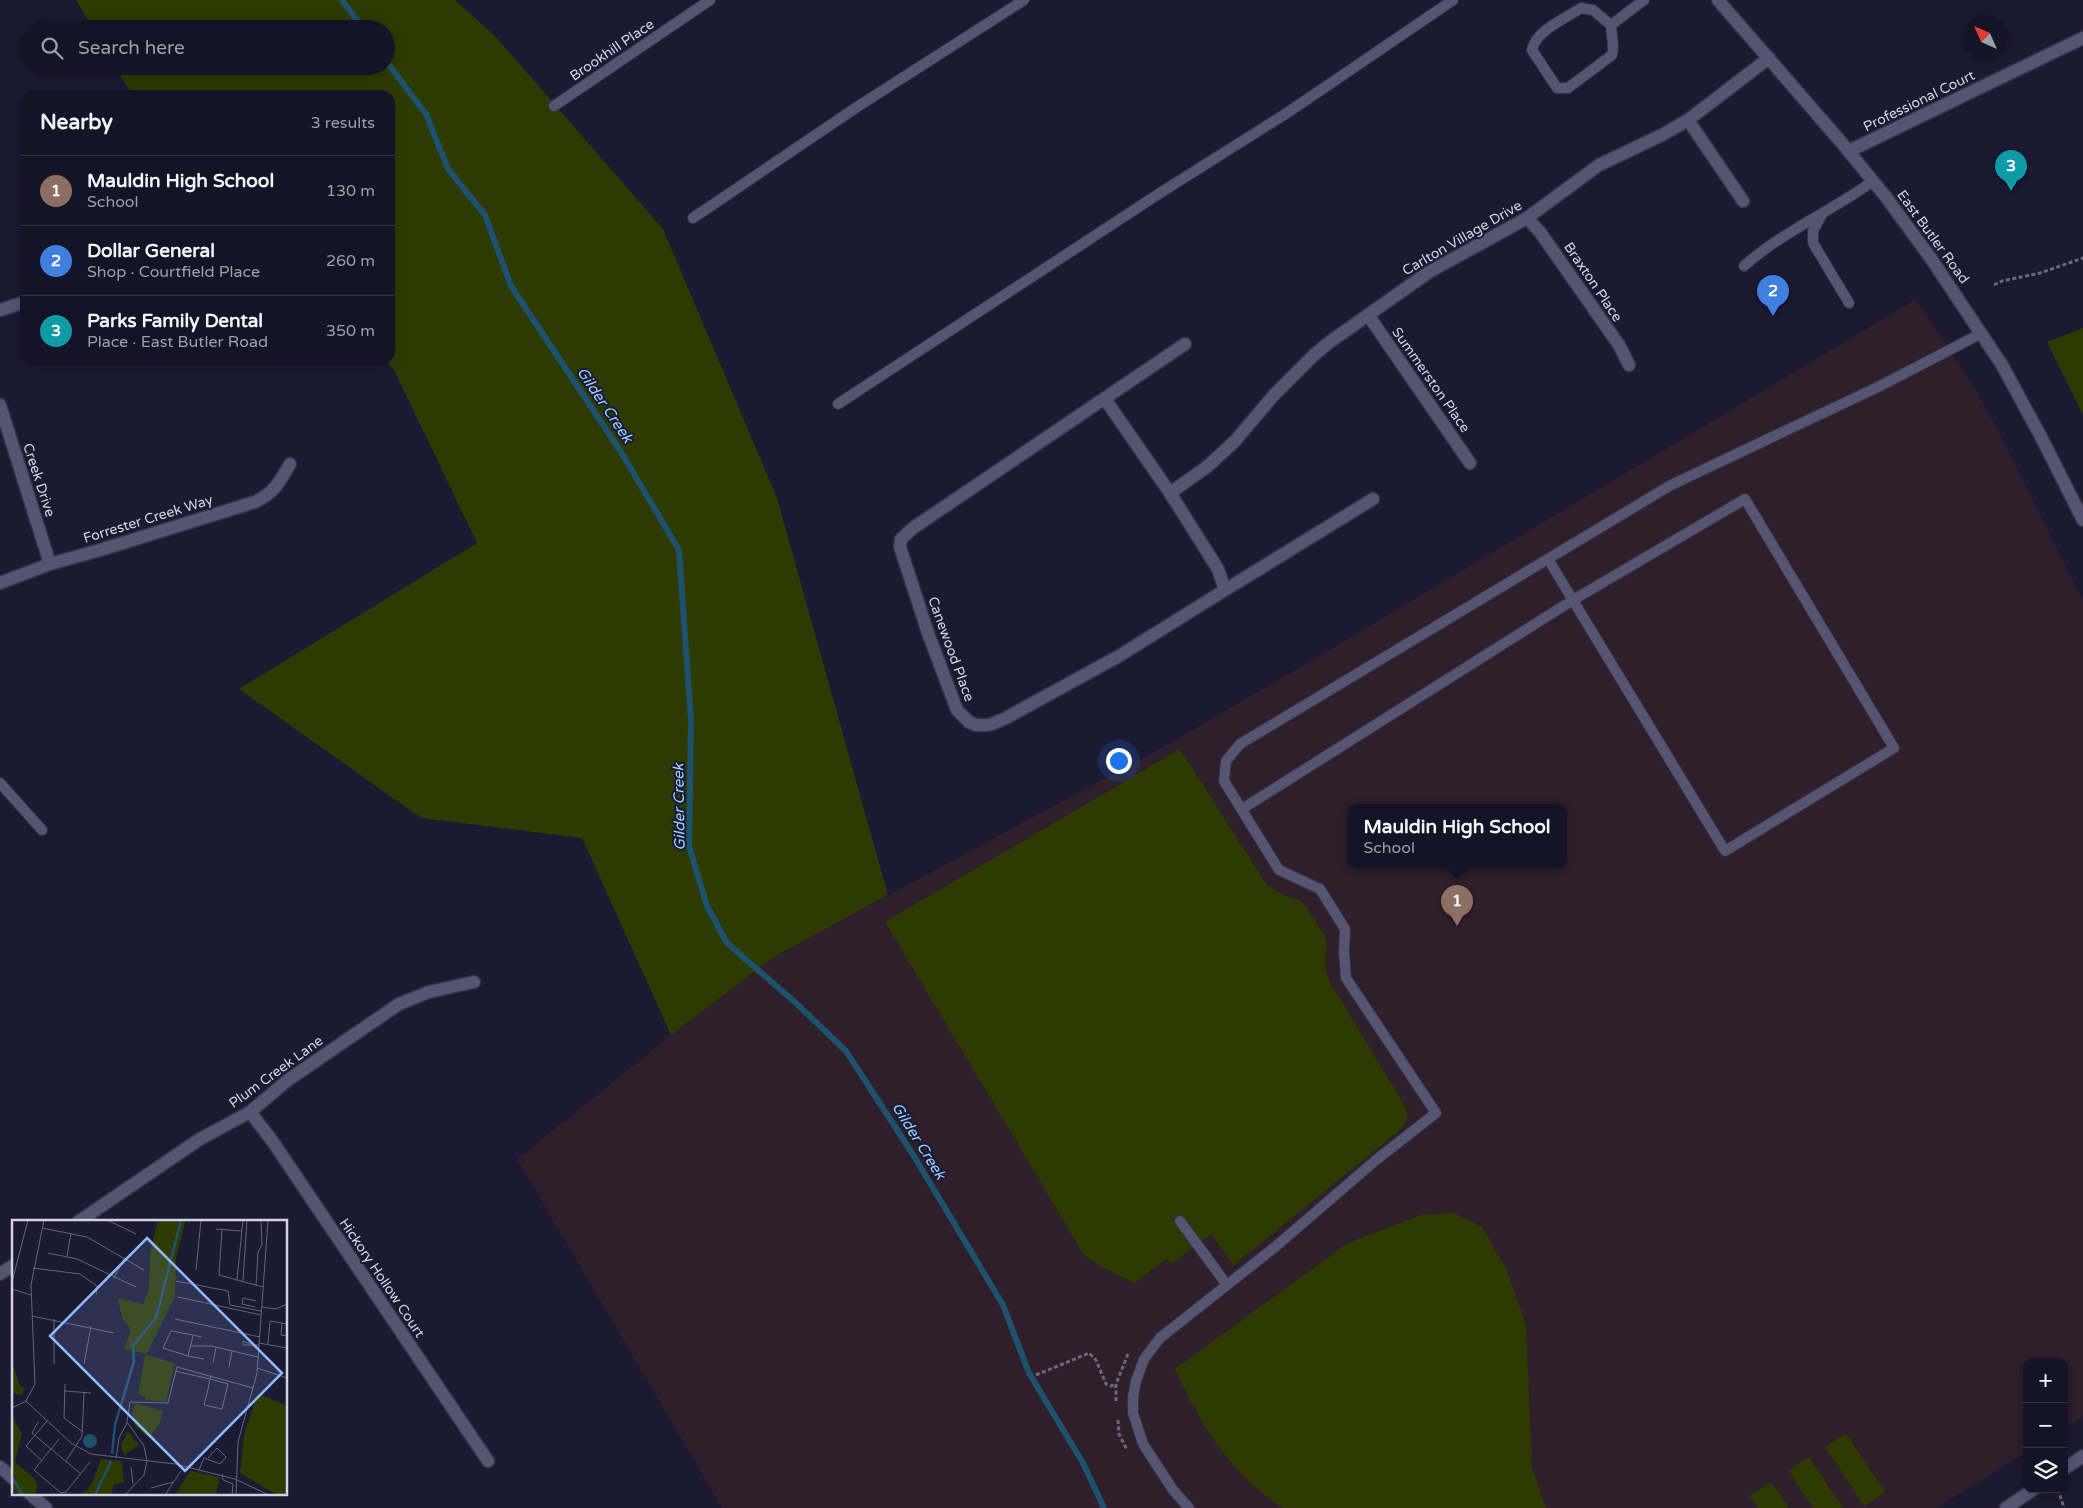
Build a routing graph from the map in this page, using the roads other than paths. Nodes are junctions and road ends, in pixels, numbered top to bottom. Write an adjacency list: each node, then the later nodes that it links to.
1 (710, 0): 9 (lane, Brookhill Place)
2 (1024, 0): 15 (lane)
3 (1453, 0): 26 (lane)
4 (1644, 0): 6 (lane)
5 (1718, 0): 8 (street, East Butler Road)
6 (1611, 25): 6 (lane)
7 (2083, 38): 11 (street, Professional Court)
8 (1769, 58): 10 (street, Carlton Village Drive); 11 (street, East Butler Road)
9 (554, 106)
10 (1688, 120): 13 (street); 16 (street, Carlton Village Drive)
11 (1849, 151): 12 (street, East Butler Road)
12 (1873, 181): 14 (lane); 22 (street, East Butler Road)
13 (1743, 201)
14 (1821, 215): 17 (lane); 19 (lane)
15 (692, 218)
16 (1528, 218): 21 (street, Carlton Village Drive); 24 (street, Braxton Place)
17 (1744, 266)
18 (20, 304): 20 (street)
19 (1849, 304)
20 (0, 310)
21 (1368, 315): 28 (street, Summerston Place); 30 (street, Carlton Village Drive)
22 (1982, 333): 32 (street, East Butler Road); 33 (lane)
23 (1185, 344): 25 (street, Canewood Place)
24 (1629, 364)
25 (1105, 399): 30 (street); 36 (street, Canewood Place)
26 (838, 404)
27 (0, 405): 34 (street, Creek Drive)
28 (1470, 463)
29 (290, 464): 34 (street, Forrester Creek Way)
30 (1170, 492): 36 (street)
31 (1373, 499): 36 (street, Canewood Place)
32 (2083, 520)
33 (1548, 559): 37 (lane); 39 (lane)
34 (50, 564): 35 (street, Forrester Creek Way)
35 (0, 583)
36 (1225, 590)
37 (1573, 600): 37 (lane); 39 (lane)
38 (0, 783): 40 (lane)
39 (1242, 809): 47 (lane)
40 (42, 830)
41 (474, 982): 42 (street, Plum Creek Lane)
42 (250, 1112): 43 (street, Plum Creek Lane); 49 (street, Hickory Hollow Court)
43 (81, 1220)
44 (1180, 1221): 47 (lane)
45 (12, 1266): 46 (street)
46 (0, 1274)
47 (1227, 1285): 56 (lane)
48 (2083, 1456): 50 (street)
49 (488, 1460)
50 (2068, 1466)
51 (0, 1467): 52 (street)
52 (12, 1478)
53 (2028, 1493): 57 (street)
54 (32, 1496): 55 (street)
55 (46, 1508)
56 (1189, 1508)
57 (2006, 1508)

